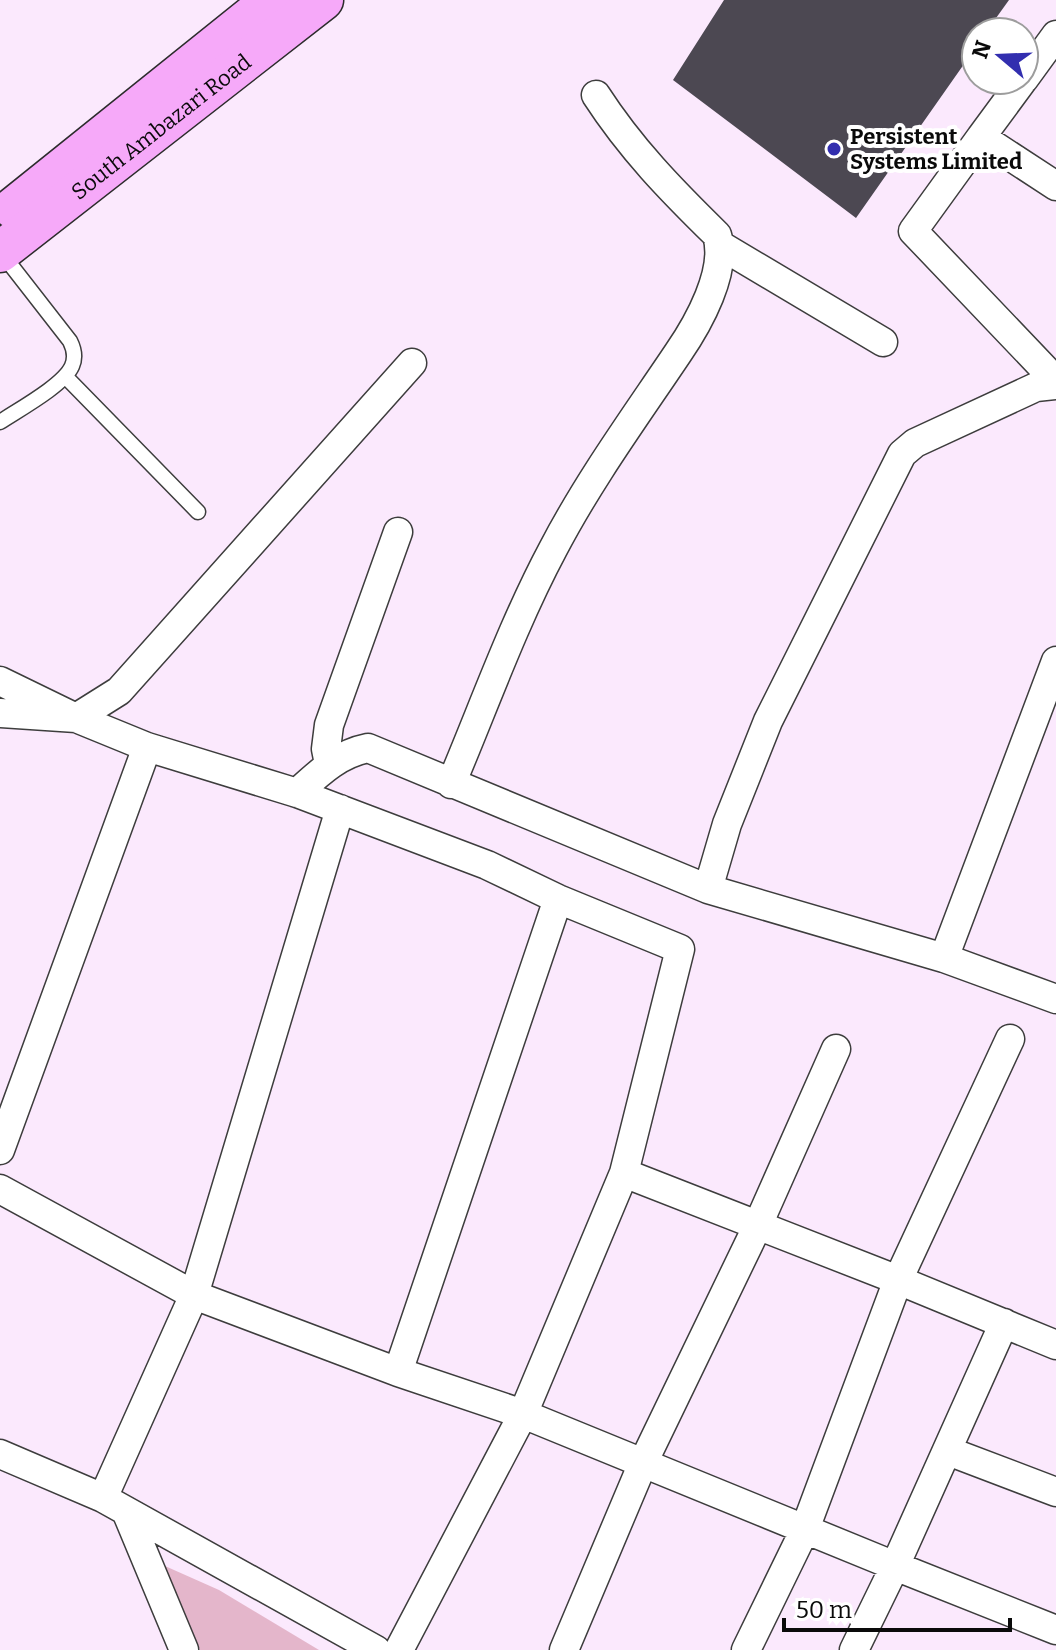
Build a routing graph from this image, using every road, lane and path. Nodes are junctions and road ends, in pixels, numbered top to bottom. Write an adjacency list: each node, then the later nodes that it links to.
1 (272, 0): 9 (main road)
2 (323, 0): 11 (main road, South Ambazari Road)
3 (1056, 35): 4 (street)
4 (1040, 57)
5 (596, 95): 10 (street)
6 (1011, 96): 7 (street)
7 (981, 137): 8 (street); 15 (street)
8 (1056, 186)
9 (0, 218)
10 (720, 245): 12 (street); 25 (street)
11 (0, 252): 14 (lane)
12 (883, 342)
13 (412, 363): 22 (street)
14 (65, 376): 16 (lane); 17 (lane)
15 (1056, 383): 28 (street)
16 (0, 422)
17 (198, 512)
18 (398, 532): 24 (street)
19 (1056, 661): 30 (street)
20 (0, 681): 22 (street)
21 (0, 713): 22 (street)
22 (76, 718): 23 (street)
23 (147, 747): 26 (street); 34 (street)
24 (329, 764): 25 (street); 26 (street)
25 (451, 784): 28 (street)
26 (297, 793): 27 (street)
27 (340, 809): 29 (street); 39 (street)
28 (708, 889): 30 (street)
29 (558, 899): 35 (street); 42 (street)
30 (944, 958): 31 (street)
31 (1056, 999)
32 (1010, 1039): 38 (street)
33 (836, 1049): 37 (street)
34 (0, 1150)
35 (624, 1173): 37 (street); 43 (street)
36 (0, 1189): 39 (street)
37 (757, 1227): 38 (street); 46 (street)
38 (898, 1280): 40 (street); 49 (street)
39 (194, 1295): 42 (street); 48 (street)
40 (1004, 1323): 41 (street); 44 (street)
41 (1056, 1345)
42 (398, 1372): 43 (street)
43 (523, 1414): 46 (street); 54 (street)
44 (948, 1451): 47 (street); 50 (street)
45 (0, 1454): 48 (street)
46 (643, 1463): 49 (street); 55 (street)
47 (1056, 1492)
48 (114, 1504): 52 (street); 53 (street)
49 (805, 1529): 50 (street); 56 (street)
50 (895, 1566): 51 (street); 57 (street)
51 (1056, 1630)
52 (184, 1650)
53 (376, 1650)
54 (399, 1650)
55 (564, 1650)
56 (746, 1650)
57 (854, 1650)

